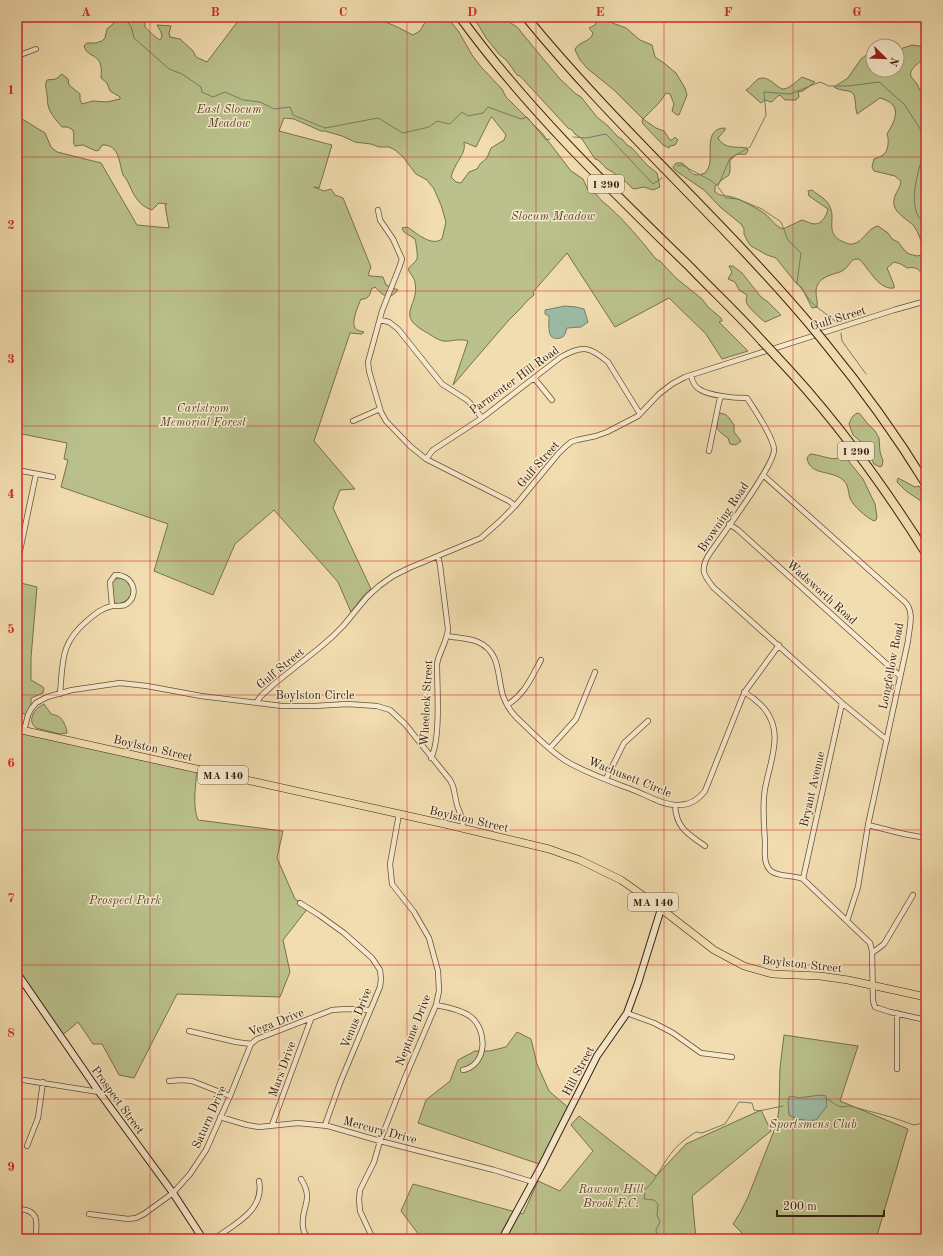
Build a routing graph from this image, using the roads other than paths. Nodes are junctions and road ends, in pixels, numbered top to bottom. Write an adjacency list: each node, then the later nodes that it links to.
1 (460, 17): 26 (highway, I 290, bridge)
2 (526, 17): 22 (highway, bridge)
3 (36, 49): 4 (street)
4 (17, 56)
5 (378, 210): 7 (street)
6 (926, 301): 8 (street, Gulf Street)
7 (380, 320): 12 (street); 14 (street)
8 (691, 375): 10 (street, Browning Road); 13 (street, Gulf Street)
9 (534, 378): 11 (street); 13 (street, Parmenter Hill Road); 14 (street, Parmenter Hill Road)
10 (721, 396): 16 (street); 20 (street, Browning Road)
11 (552, 400)
12 (380, 409): 15 (street); 17 (street)
13 (640, 414): 23 (street, Gulf Street)
14 (482, 418): 17 (street, Parmenter Hill Road)
15 (354, 421)
16 (709, 451)
17 (426, 459): 23 (street)
18 (17, 470): 19 (street)
19 (36, 474): 21 (street); 25 (street)
20 (763, 475): 24 (street, Browning Road); 34 (street, Longfellow Road)
21 (53, 477)
22 (926, 484)
23 (515, 506): 27 (street, Gulf Street)
24 (729, 524): 31 (street, Browning Road); 34 (street, Wadsworth Road)
25 (18, 549): 28 (street)
26 (926, 553)
27 (438, 556): 30 (street, Wheelock Street); 37 (street, Gulf Street)
28 (17, 565)
29 (112, 606): 29 (street); 36 (street)
30 (447, 636): 39 (street, Wachusett Circle); 44 (street, Wheelock Street)
31 (779, 645): 35 (street, Wachusett Circle); 38 (street, Browning Road)
32 (541, 660): 39 (street)
33 (595, 672): 43 (street)
34 (900, 676): 42 (street, Longfellow Road)
35 (744, 692): 46 (street, Wachusett Circle); 52 (street)
36 (60, 694): 37 (street, Boylston Circle); 41 (street, Boylston Circle)
37 (256, 703): 44 (street, Boylston Circle)
38 (842, 703): 42 (street, Browning Road); 52 (street, Bryant Avenue)
39 (507, 705): 43 (street, Wachusett Circle)
40 (648, 721): 45 (street)
41 (21, 730): 47 (main road, Boylston Street / MA 140)
42 (887, 740): 48 (street, Longfellow Road)
43 (550, 748): 45 (street, Wachusett Circle)
44 (431, 758): 49 (street, Boylston Circle)
45 (606, 779): 46 (street, Wachusett Circle)
46 (675, 805): 51 (street)
47 (399, 814): 49 (main road, Boylston Street / MA 140); 63 (street, Neptune Drive)
48 (868, 826): 50 (street); 56 (street, Longfellow Road)
49 (462, 828): 55 (main road, Boylston Street / MA 140)
50 (926, 838)
51 (704, 846)
52 (803, 879): 56 (street)
53 (912, 896): 57 (street)
54 (300, 903): 64 (street, Venus Drive)
55 (661, 909): 59 (main road, Boylston Street / MA 140); 65 (street, Hill Street)
56 (847, 921): 57 (street)
57 (872, 953): 59 (street)
58 (17, 973): 77 (street, Prospect Street)
59 (872, 985): 60 (main road, Boylston Street / MA 140); 66 (street)
60 (888, 989): 61 (main road, Boylston Street / MA 140); 62 (main road, Boylston Street / MA 140)
61 (926, 997)
62 (926, 1002)
63 (436, 1005): 73 (street); 84 (street, Neptune Drive)
64 (370, 1010): 67 (street, Vega Drive); 82 (street, Venus Drive)
65 (627, 1013): 71 (street); 88 (street, Hill Street)
66 (897, 1014): 68 (street); 72 (street)
67 (311, 1019): 70 (street, Vega Drive); 83 (street, Mars Drive)
68 (926, 1020)
69 (189, 1031): 70 (street, Vega Drive)
70 (251, 1044): 80 (street, Saturn Drive)
71 (732, 1057)
72 (897, 1068)
73 (463, 1070)
74 (17, 1078): 75 (street)
75 (43, 1082): 78 (street); 85 (street)
76 (169, 1082): 80 (street)
77 (92, 1083): 78 (street); 79 (street, Prospect Street)
78 (87, 1090): 79 (street)
79 (99, 1092): 89 (street, Prospect Street)
80 (230, 1096): 81 (street, Saturn Drive)
81 (220, 1116): 83 (street, Mercury Drive); 89 (street, Saturn Drive)
82 (325, 1125): 83 (street, Mercury Drive); 84 (street, Mercury Drive)
83 (272, 1126)
84 (380, 1141): 88 (street, Mercury Drive); 96 (street, Neptune Drive)
85 (27, 1146)
86 (301, 1179): 95 (street)
87 (259, 1180): 94 (street)
88 (533, 1182): 97 (street, Hill Street)
89 (173, 1193): 91 (street, Saturn Drive); 93 (street, Prospect Street)
90 (17, 1209): 92 (street)
91 (89, 1214)
92 (35, 1239)
93 (203, 1239)
94 (214, 1239)
95 (308, 1239)
96 (373, 1239)
97 (502, 1239)

